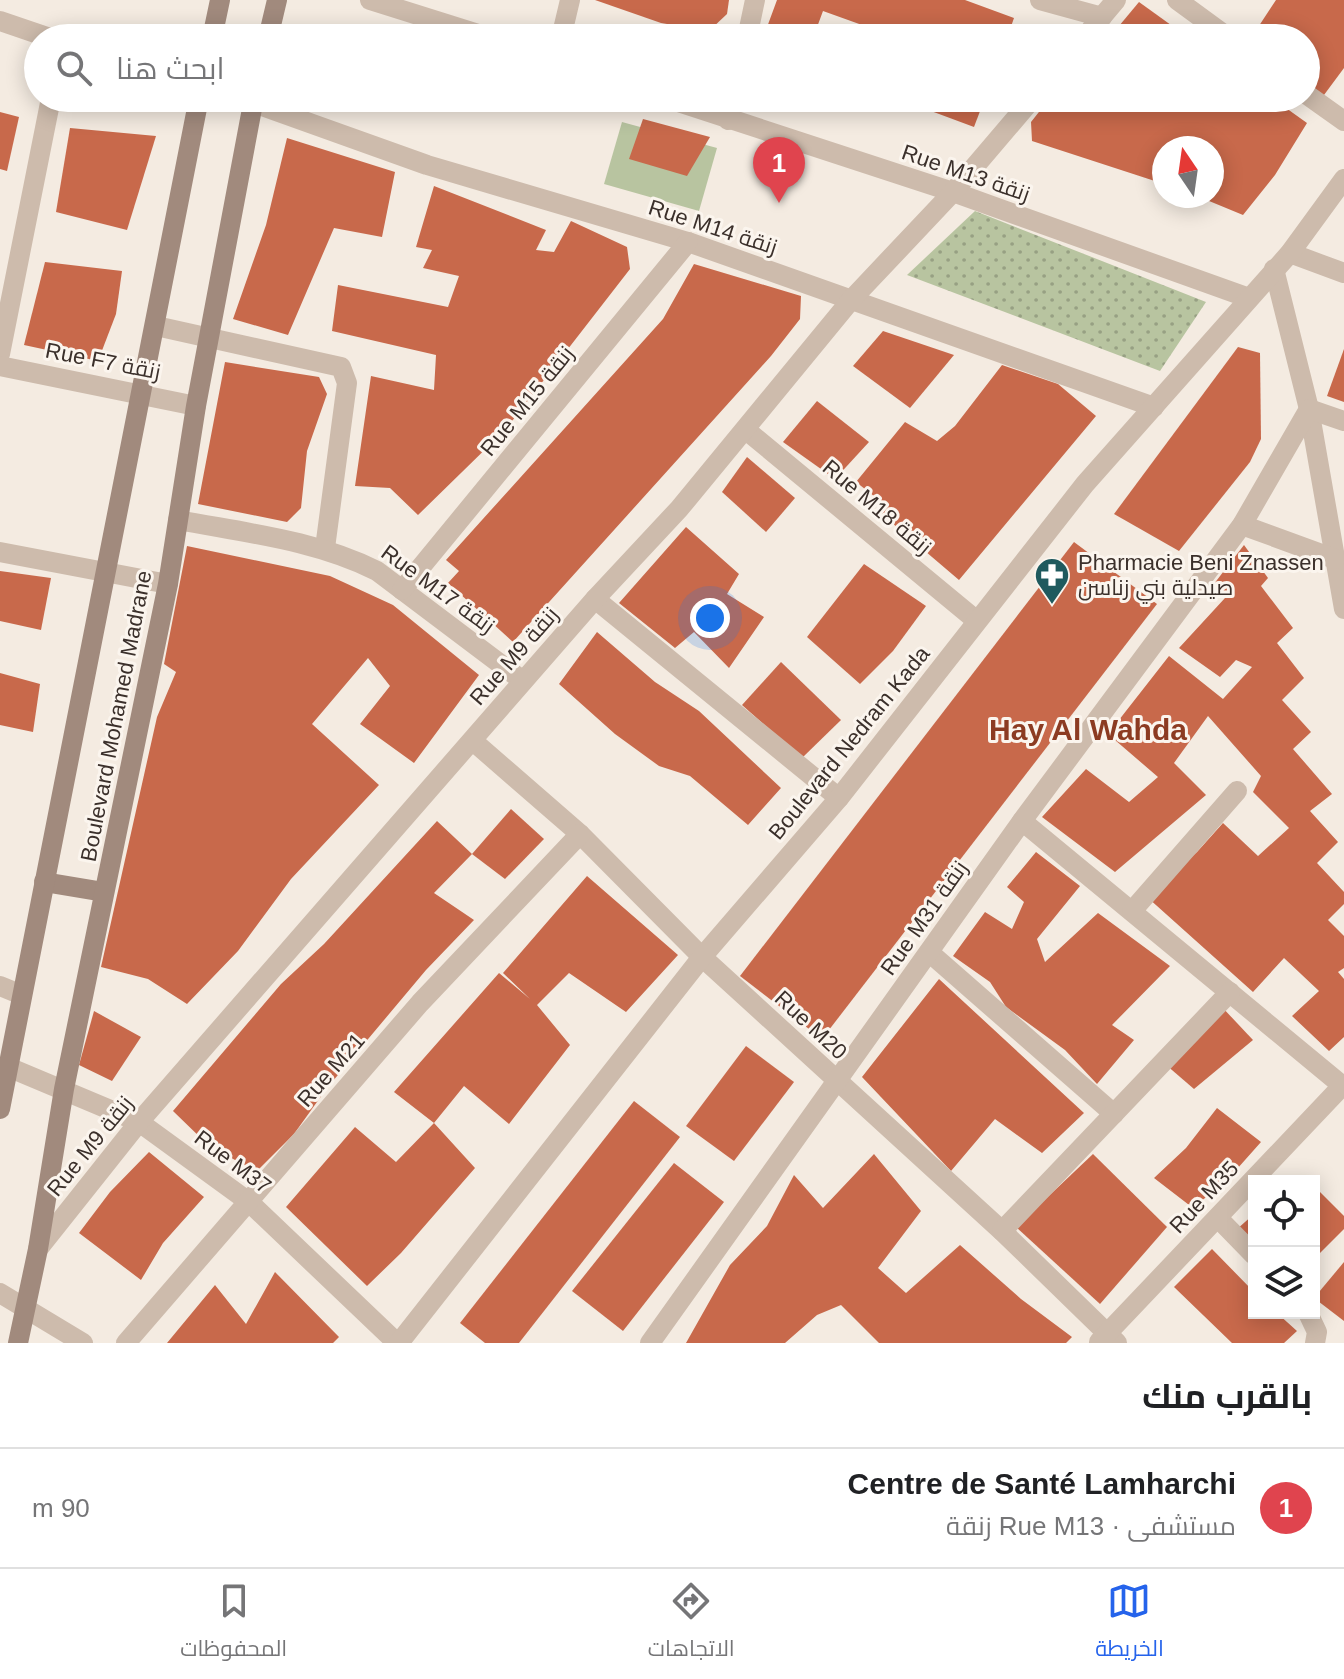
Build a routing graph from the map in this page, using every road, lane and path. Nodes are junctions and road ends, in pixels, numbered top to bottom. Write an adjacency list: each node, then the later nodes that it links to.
1 (220, 0): 13 (street)
2 (277, 0): 14 (street)
3 (370, 0): 12 (street)
4 (444, 0): 12 (street)
5 (570, 0): 16 (street)
6 (755, 0): 17 (street)
7 (1040, 0): 10 (street)
8 (1116, 0): 10 (street)
9 (1177, 0): 19 (street)
10 (1102, 17): 18 (street)
11 (0, 21): 20 (street)
12 (439, 21): 15 (street)
13 (215, 24)
14 (271, 24)
15 (448, 24)
16 (564, 24)
17 (750, 24)
18 (1096, 24)
19 (1210, 24)
20 (24, 29)
21 (1320, 104): 30 (street)
22 (48, 112): 41 (street)
23 (196, 112): 39 (street, Boulevard Mohamed Madrane)
24 (247, 112): 40 (street, Boulevard Mohamed Madrane)
25 (284, 112): 33 (street, Rue M14 زنقة)
26 (705, 112): 29 (street, Rue M13 زنقة)
27 (730, 112): 29 (street)
28 (1021, 112): 32 (street, Rue M9 زنقة)
29 (728, 120): 32 (street, Rue M13 زنقة)
30 (1344, 121)
31 (1344, 179): 34 (street, Boulevard Nedram Kada)
32 (953, 192): 37 (street, Rue M13 زنقة); 38 (street, Rue M9 زنقة)
33 (688, 242): 38 (street, Rue M14 زنقة); 56 (street, Rue M15 زنقة)
34 (1290, 253): 35 (street, Boulevard Nedram Kada); 36 (street)
35 (1274, 269): 37 (street, Boulevard Nedram Kada); 46 (street)
36 (1344, 273)
37 (1249, 298): 45 (street, Boulevard Nedram Kada)
38 (851, 300): 45 (street, Rue M14 زنقة); 48 (street, Rue M9 زنقة)
39 (156, 326): 40 (street); 43 (street, Boulevard Mohamed Madrane)
40 (211, 337): 44 (street, Boulevard Mohamed Madrane); 51 (street)
41 (0, 354)
42 (0, 366): 43 (street, Rue F7 زنقة)
43 (141, 392): 44 (street, Rue F7 زنقة); 54 (street, Boulevard Mohamed Madrane)
44 (196, 406): 49 (street, Boulevard Mohamed Madrane)
45 (1154, 407): 59 (street, Boulevard Nedram Kada)
46 (1309, 409): 47 (street); 50 (street, Rue M31 زنقة); 53 (street)
47 (1344, 421)
48 (746, 430): 57 (street, Rue M9 زنقة); 59 (street, Rue M18 زنقة)
49 (178, 520): 51 (street, Rue M17 زنقة); 55 (street, Boulevard Mohamed Madrane)
50 (1242, 525): 53 (street); 64 (street, Rue M31 زنقة)
51 (325, 548): 56 (street, Rue M17 زنقة)
52 (0, 552): 54 (street)
53 (1335, 559): 58 (street)
54 (104, 572): 55 (street); 66 (street, Boulevard Mohamed Madrane)
55 (168, 584): 67 (street, Boulevard Mohamed Madrane)
56 (402, 590): 60 (street, Rue M17 زنقة)
57 (595, 599): 60 (street, Rue M9 زنقة); 63 (street)
58 (1344, 609)
59 (977, 621): 63 (street, Boulevard Nedram Kada)
60 (523, 681): 61 (street, Rue M9 زنقة)
61 (473, 741): 65 (street, Rue M20); 80 (street, Rue M9 زنقة)
62 (1237, 791): 68 (street)
63 (839, 798): 70 (street, Boulevard Nedram Kada)
64 (1022, 821): 68 (street); 69 (street, Rue M31 زنقة)
65 (580, 834): 70 (street, Rue M20); 81 (street, Rue M21)
66 (44, 882): 67 (street); 73 (street, Boulevard Mohamed Madrane)
67 (104, 892): 77 (street, Boulevard Mohamed Madrane)
68 (1132, 911): 72 (street)
69 (930, 953): 75 (street, Rue M31 زنقة); 79 (street)
70 (702, 957): 75 (street, Rue M20); 93 (street, Boulevard Nedram Kada)
71 (0, 986): 73 (street)
72 (1230, 992): 76 (street); 79 (street)
73 (22, 995): 74 (street, Boulevard Mohamed Madrane)
74 (8, 1067): 77 (street, Rue M37); 78 (street, Boulevard Mohamed Madrane)
75 (835, 1080): 83 (street, Rue M20); 94 (street, Rue M31 زنقة)
76 (1343, 1085): 82 (street, Rue M35)
77 (64, 1089): 80 (street, Rue M37); 84 (street, Boulevard Mohamed Madrane)
78 (0, 1109)
79 (1114, 1114): 83 (street)
80 (139, 1122): 81 (street, Rue M37); 84 (street, Rue M9 زنقة)
81 (249, 1202): 92 (street, Rue M21); 93 (street, Rue M37)
82 (1218, 1218): 85 (street); 89 (street, Rue M35)
83 (1002, 1231): 89 (street, Rue M20)
84 (38, 1249): 87 (street, Boulevard Mohamed Madrane)
85 (1248, 1249)
86 (0, 1293): 87 (street)
87 (26, 1306): 90 (street, Boulevard Mohamed Madrane); 91 (street)
88 (1311, 1319): 95 (street)
89 (1107, 1340)
90 (18, 1343)
91 (83, 1343)
92 (126, 1343)
93 (398, 1343)
94 (650, 1343)
95 (1315, 1343)

